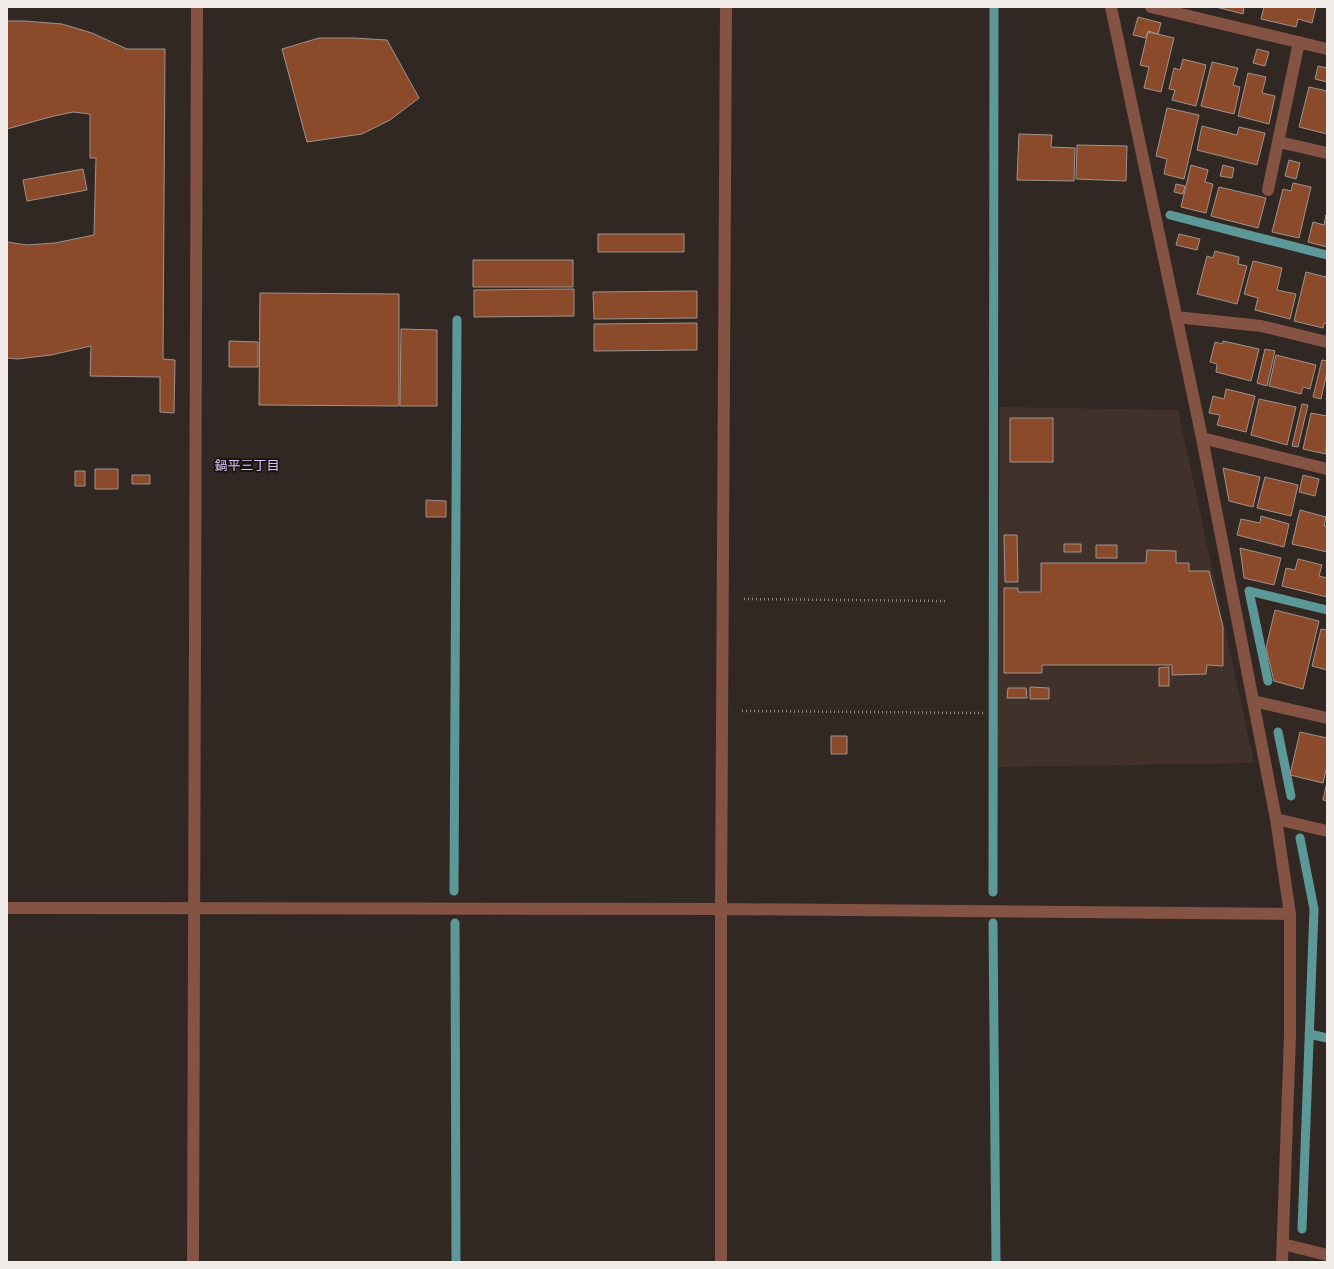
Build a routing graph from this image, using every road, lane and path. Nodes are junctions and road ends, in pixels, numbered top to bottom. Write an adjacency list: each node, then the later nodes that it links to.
1 (197, 7): 23 (street)
2 (726, 7): 14 (street)
3 (1111, 7): 10 (street)
4 (1151, 7): 5 (street)
5 (1300, 42): 6 (street); 7 (street)
6 (1327, 49)
7 (1279, 142): 8 (street); 9 (street)
8 (1327, 153)
9 (1268, 190)
10 (1176, 317): 11 (street); 12 (street)
11 (1327, 342)
12 (1202, 438): 13 (street); 16 (street)
13 (1327, 469)
14 (722, 598): 15 (path); 17 (street)
15 (946, 601)
16 (1253, 701): 19 (street); 20 (street)
17 (722, 711): 18 (path); 24 (street)
18 (986, 712)
19 (1327, 718)
20 (1276, 819): 21 (street); 25 (street)
21 (1327, 831)
22 (7, 908): 23 (street)
23 (194, 908): 24 (street); 28 (street)
24 (721, 909): 25 (street); 29 (street)
25 (1290, 914): 26 (street)
26 (1283, 1244): 27 (street); 30 (street)
27 (1327, 1255)
28 (193, 1262)
29 (721, 1262)
30 (1282, 1262)

